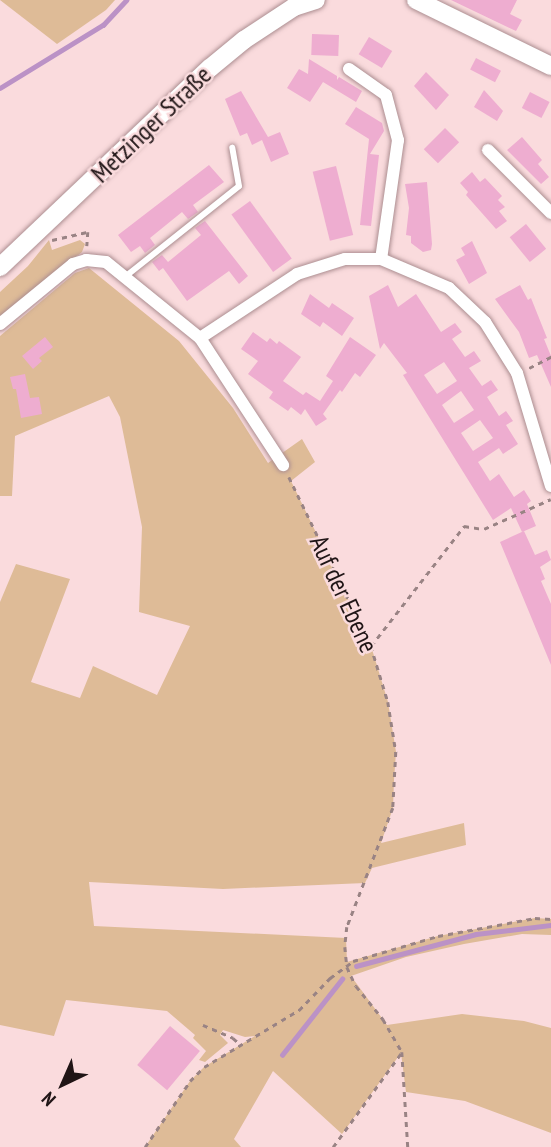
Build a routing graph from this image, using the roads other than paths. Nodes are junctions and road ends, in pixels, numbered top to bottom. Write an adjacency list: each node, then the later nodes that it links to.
1 (316, 0): 9 (main road, Metzinger Straße)
2 (416, 0): 3 (main road)
3 (551, 66)
4 (349, 69): 8 (street)
5 (232, 148): 10 (lane)
6 (488, 150): 7 (street)
7 (551, 213)
8 (381, 259): 12 (street); 14 (street)
9 (0, 267)
10 (126, 275): 11 (street); 12 (street)
11 (0, 324)
12 (200, 338): 13 (street)
13 (283, 465)
14 (551, 486)

